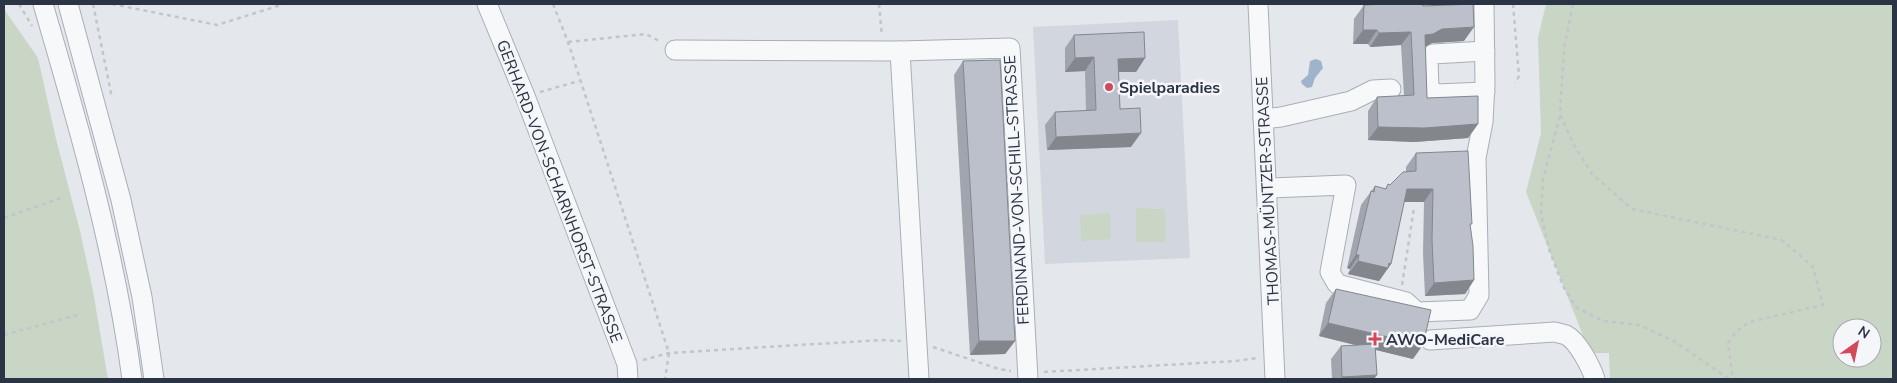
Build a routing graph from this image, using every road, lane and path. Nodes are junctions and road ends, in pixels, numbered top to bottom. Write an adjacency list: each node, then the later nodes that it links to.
1 (42, 4): 36 (street)
2 (68, 4): 37 (street)
3 (112, 4): 4 (path)
4 (284, 4)
5 (487, 4): 20 (street, GERHARD-VON-SCHARNHORST-STRASSE)
6 (552, 4): 12 (path)
7 (879, 4): 14 (path)
8 (1258, 4): 22 (street, THOMAS-MÜNTZER-STRASSE)
9 (1484, 4): 15 (street)
10 (1513, 4): 17 (path)
11 (1573, 4): 21 (path)
12 (568, 42): 13 (path); 16 (path)
13 (675, 50): 14 (street)
14 (891, 50): 31 (street); 35 (street, FERDINAND-VON-SCHILL-STRASSE)
15 (1485, 50): 19 (street); 19 (street)
16 (579, 81): 20 (path); 32 (path)
17 (1515, 83)
18 (1391, 89): 22 (street)
19 (1485, 92): 23 (street)
20 (525, 96): 34 (street, GERHARD-VON-SCHARNHORST-STRASSE)
21 (1560, 114): 42 (path); 43 (path)
22 (1264, 119): 23 (street, THOMAS-MÜNTZER-STRASSE)
23 (1267, 188): 40 (street, THOMAS-MÜNTZER-STRASSE)
24 (61, 198): 26 (path)
25 (1414, 208): 27 (path)
26 (4, 218)
27 (1401, 294)
28 (81, 314): 29 (path)
29 (4, 335)
30 (1430, 340): 41 (street)
31 (916, 342): 32 (path); 35 (path); 39 (street)
32 (669, 353): 34 (path); 38 (path)
33 (1261, 358): 35 (path)
34 (628, 372)
35 (1027, 376)
36 (132, 379)
37 (154, 379)
38 (665, 379)
39 (919, 379)
40 (1275, 379)
41 (1596, 379)
42 (1728, 379)
43 (1736, 379)

